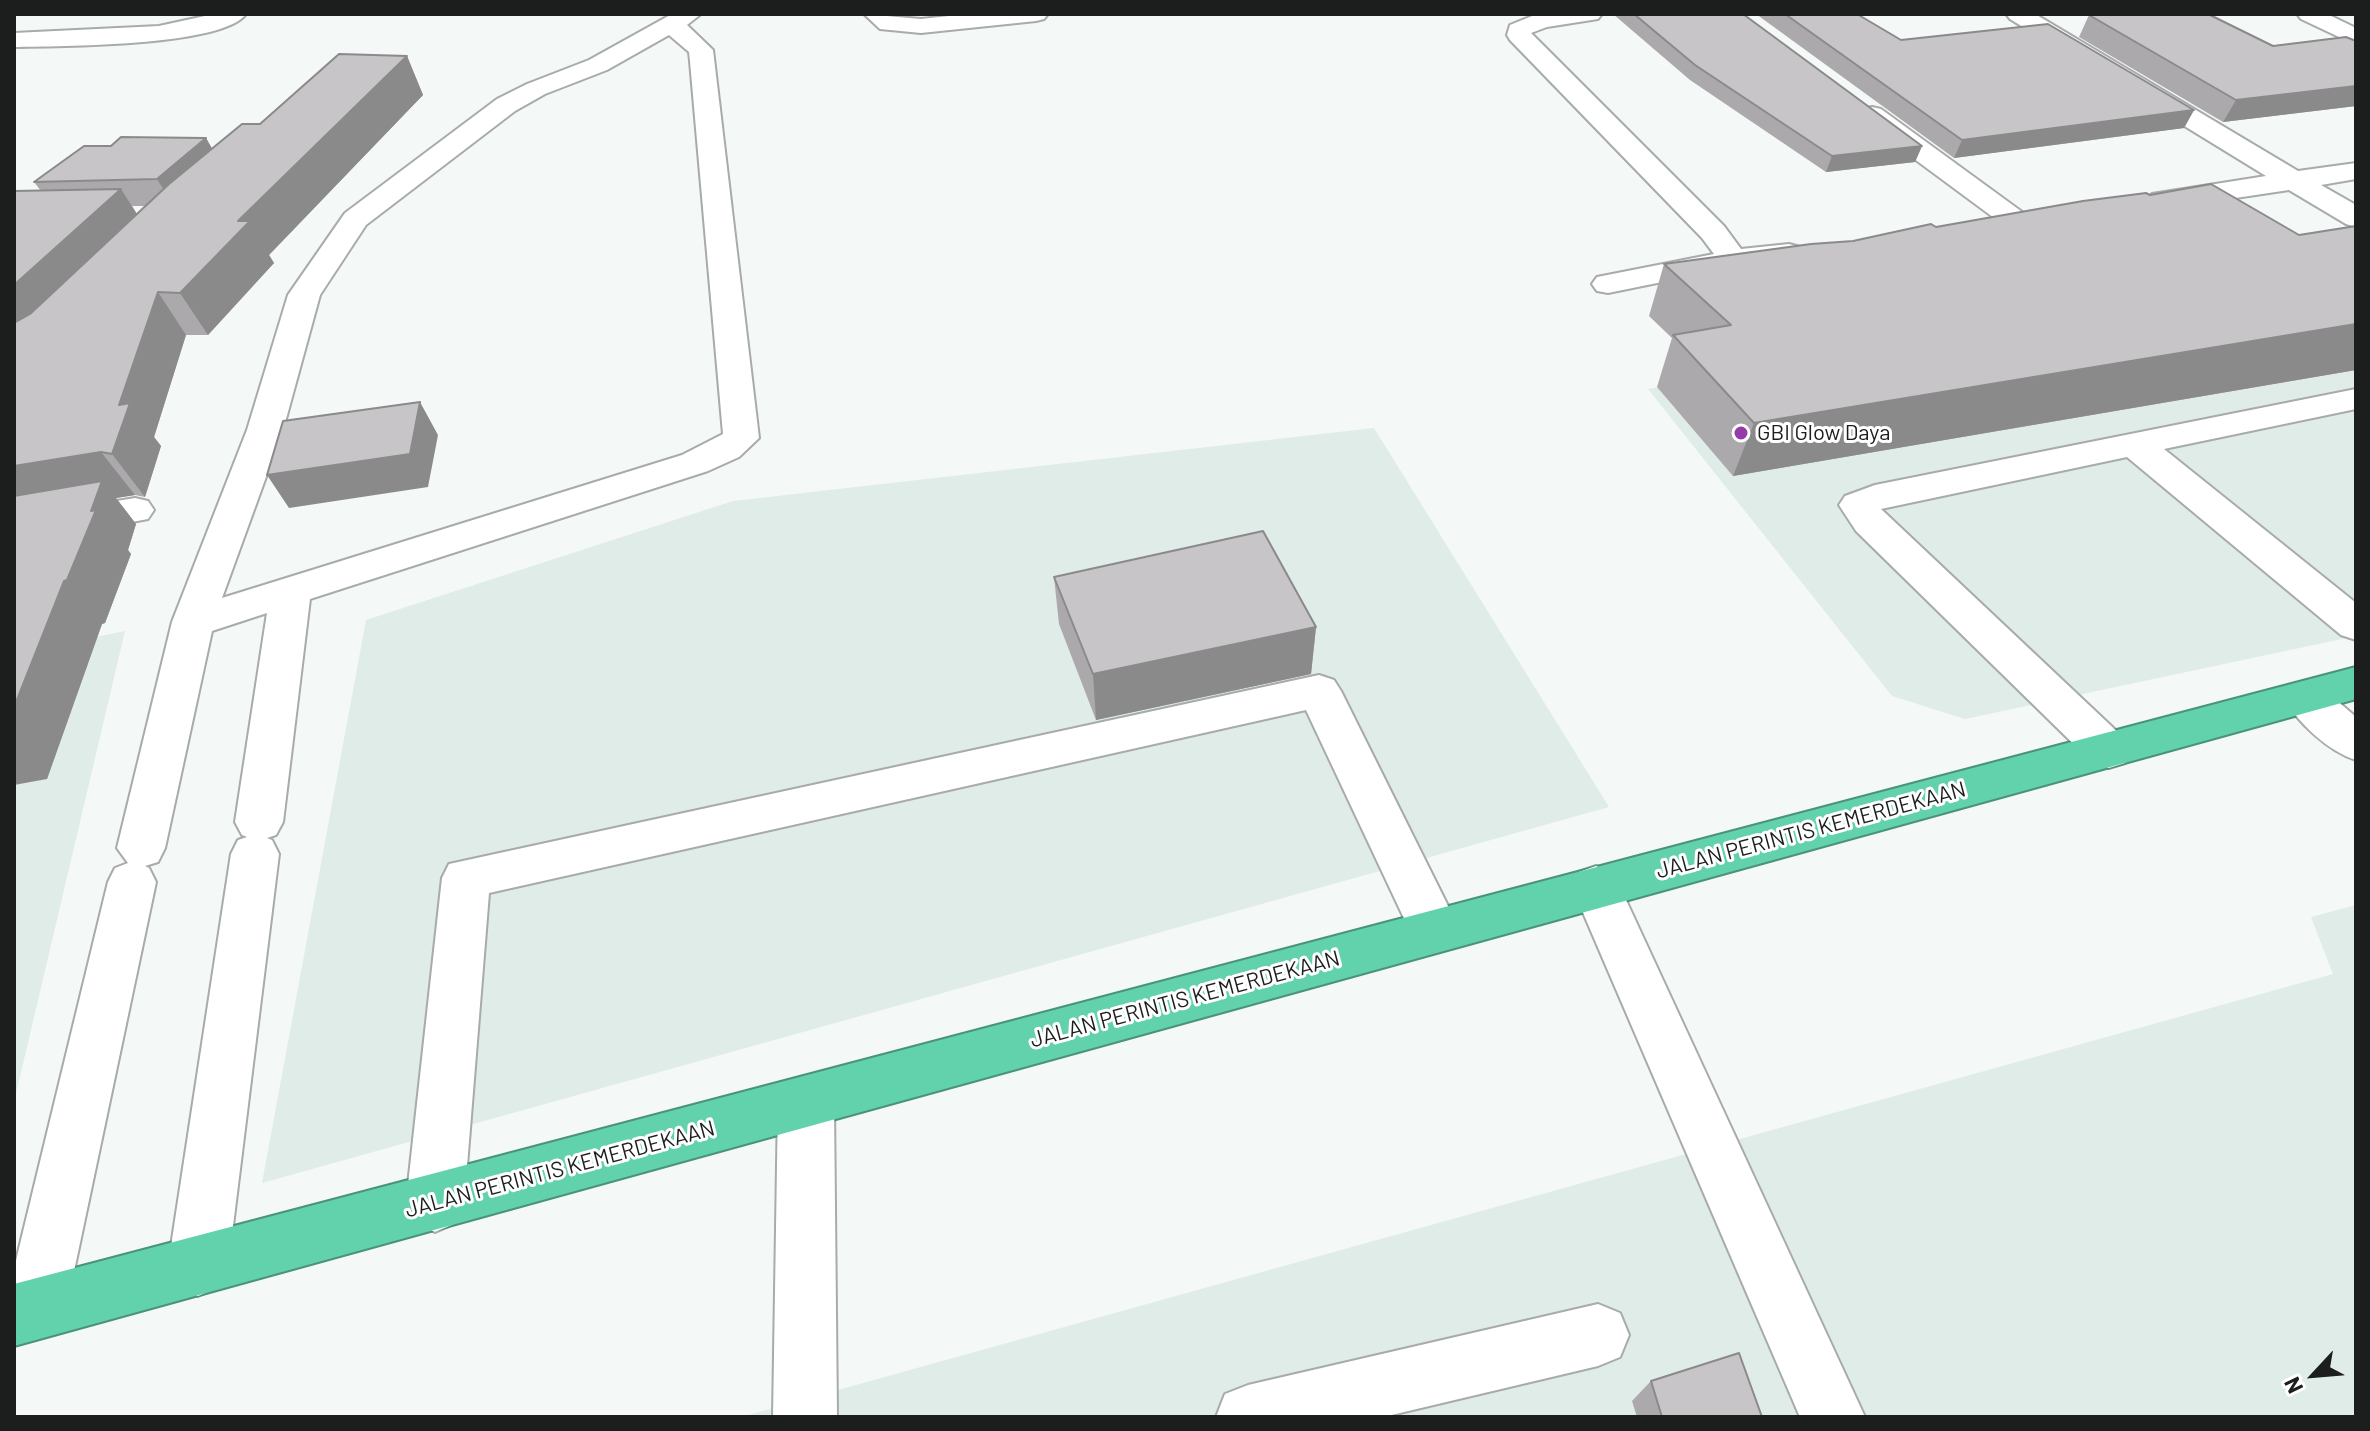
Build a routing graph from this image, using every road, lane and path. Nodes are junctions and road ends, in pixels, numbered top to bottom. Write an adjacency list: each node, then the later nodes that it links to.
1 (234, 14): 9 (street)
2 (876, 14): 3 (street)
3 (1036, 14)
4 (1590, 14): 19 (street)
5 (2018, 14): 12 (street)
6 (2309, 14): 8 (street)
7 (681, 20): 25 (street); 26 (street)
8 (2356, 38)
9 (14, 40)
10 (1850, 98): 16 (street)
11 (2356, 171): 12 (street)
12 (2292, 181): 13 (street); 15 (street)
13 (2138, 203)
14 (2045, 216): 16 (street)
15 (2356, 218)
16 (2015, 220): 17 (street)
17 (1970, 227)
18 (1821, 249): 19 (street)
19 (1733, 259): 20 (street)
20 (1608, 284)
21 (2356, 399): 22 (street)
22 (2133, 443): 27 (street); 31 (street)
23 (135, 510): 24 (street)
24 (14, 531)
25 (291, 589): 26 (street); 36 (street)
26 (193, 622): 37 (street)
27 (2356, 625)
28 (2356, 683): 29 (highway, JALAN PERINTIS KEMERDEKAAN)
29 (2305, 697): 30 (street); 31 (highway, JALAN PERINTIS KEMERDEKAAN)
30 (2356, 743)
31 (2109, 751): 32 (highway, JALAN PERINTIS KEMERDEKAAN)
32 (1596, 887): 33 (highway, JALAN PERINTIS KEMERDEKAAN); 41 (street)
33 (1435, 931): 34 (highway, JALAN PERINTIS KEMERDEKAAN); 35 (street)
34 (806, 1103): 35 (highway, JALAN PERINTIS KEMERDEKAAN); 39 (street)
35 (435, 1203): 36 (highway, JALAN PERINTIS KEMERDEKAAN)
36 (198, 1266): 37 (highway, JALAN PERINTIS KEMERDEKAAN)
37 (24, 1312)
38 (1598, 1335): 40 (street)
39 (805, 1417)
40 (1248, 1417)
41 (1833, 1417)

